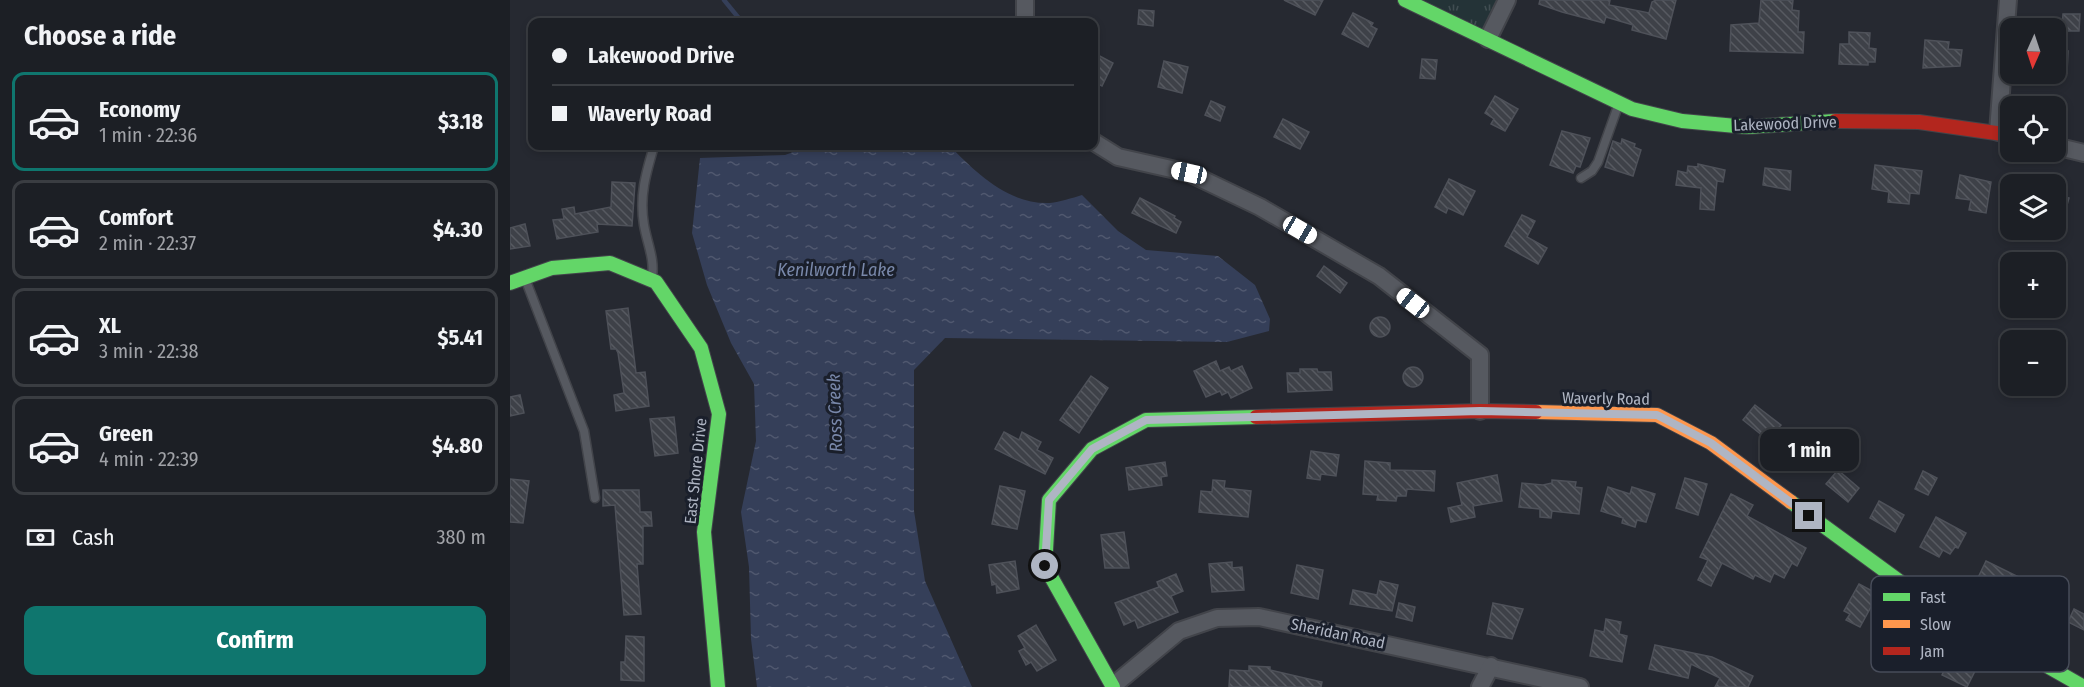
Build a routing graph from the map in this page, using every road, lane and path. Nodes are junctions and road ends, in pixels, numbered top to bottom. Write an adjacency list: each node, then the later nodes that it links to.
1 (1025, 0): 5 (street)
2 (1406, 0): 6 (street, Lakewood Drive)
3 (1507, 0): 6 (street)
4 (2008, 0): 7 (street)
5 (1025, 18)
6 (1488, 39): 8 (street, Lakewood Drive)
7 (2005, 96)
8 (1619, 103): 9 (street, Lakewood Drive); 14 (lane)
9 (2000, 133)
10 (1098, 144): 18 (street)
11 (2066, 149): 13 (street)
12 (653, 150): 16 (lane)
13 (2084, 153)
14 (1581, 178)
15 (524, 278): 16 (street, East Shore Drive); 17 (street, East Shore Drive); 19 (lane)
16 (651, 280): 24 (street, East Shore Drive)
17 (510, 283)
18 (1480, 411): 20 (street, Waverly Road); 23 (street)
19 (595, 498)
20 (1892, 576)
21 (1491, 666): 23 (street, Sheridan Road); 25 (street); 26 (street, Sheridan Road)
22 (2058, 672): 27 (street, Waverly Road)
23 (1113, 686)
24 (718, 687)
25 (1480, 687)
26 (1580, 687)
27 (2084, 687)

